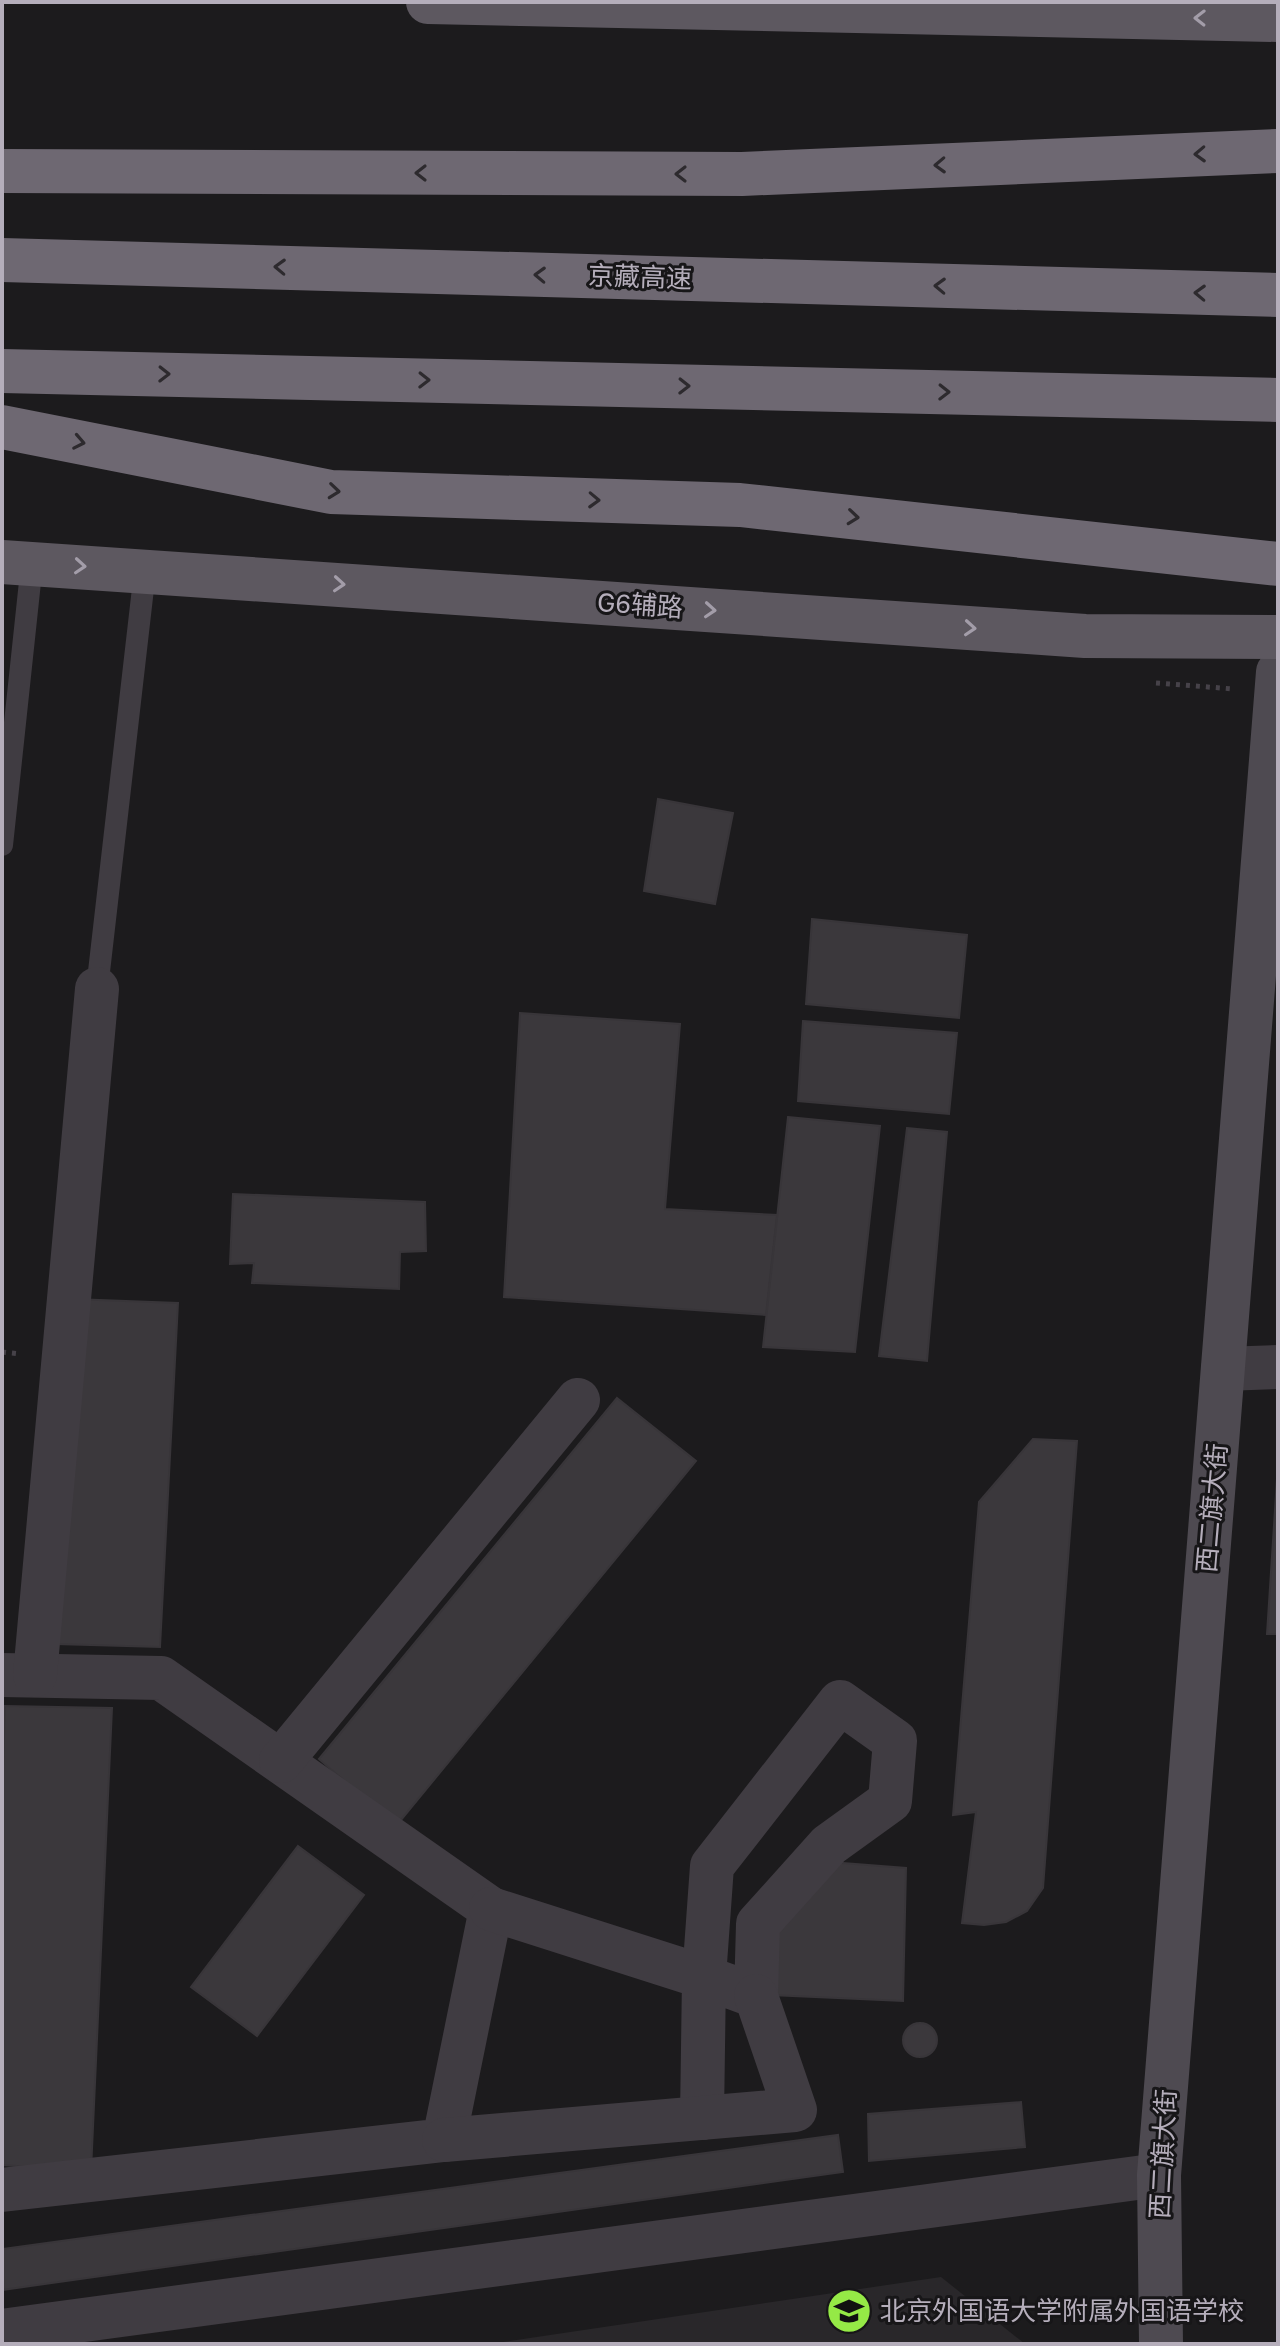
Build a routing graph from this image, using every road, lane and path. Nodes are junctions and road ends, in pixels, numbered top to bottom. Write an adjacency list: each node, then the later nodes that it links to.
1 (428, 2): 2 (main road, one-way to 1)
2 (1278, 20)
3 (1278, 151): 4 (highway, one-way to 4)
4 (2, 171)
5 (2, 260): 6 (highway, 京藏高速, one-way to 5)
6 (1278, 295)
7 (2, 371): 8 (highway, one-way to 8)
8 (1278, 400)
9 (2, 427): 11 (highway, one-way to 11)
10 (17, 563): 12 (main road, G6辅路, one-way to 12); 15 (lane)
11 (1278, 564)
12 (145, 571): 13 (main road, G6辅路, one-way to 13); 16 (lane)
13 (1278, 637)
14 (1278, 672): 18 (main road, 西二旗大街)
15 (2, 845)
16 (97, 989): 20 (street)
17 (1278, 1367): 18 (street)
18 (1223, 1369): 27 (main road, 西二旗大街)
19 (578, 1400): 21 (street)
20 (18, 1675): 21 (street)
21 (281, 1761): 22 (street)
22 (491, 1909): 23 (street); 26 (street)
23 (704, 1977): 24 (street); 24 (street); 25 (street)
24 (756, 1996): 25 (street)
25 (702, 2118): 26 (street)
26 (444, 2140): 28 (street)
27 (1159, 2175): 29 (street); 30 (main road, 西二旗大街)
28 (2, 2190)
29 (2, 2331)
30 (1161, 2344)

